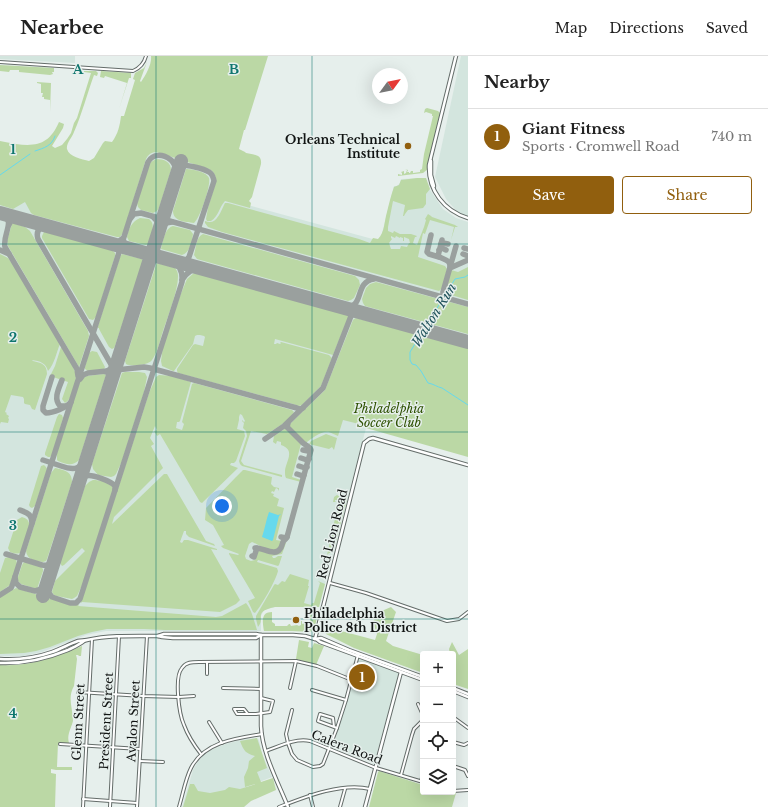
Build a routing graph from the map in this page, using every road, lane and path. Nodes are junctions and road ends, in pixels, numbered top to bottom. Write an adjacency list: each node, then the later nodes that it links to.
1 (146, 56): 3 (street)
2 (456, 56): 4 (street)
3 (0, 62)
4 (468, 218)
5 (468, 465): 6 (street, Red Lion Road)
6 (330, 584): 7 (street); 11 (street, Red Lion Road)
7 (468, 612)
8 (261, 635): 10 (street); 11 (street); 16 (street)
9 (119, 636): 10 (street); 12 (street); 34 (street, President Street)
10 (146, 636): 35 (street, Avalon Street)
11 (315, 638): 14 (street)
12 (92, 639): 13 (street); 32 (street, Glenn Street)
13 (85, 641): 15 (street); 19 (street)
14 (358, 655): 20 (street); 24 (street)
15 (0, 659)
16 (260, 661): 17 (street); 18 (street); 27 (street)
17 (296, 661): 24 (street); 26 (street)
18 (207, 662): 21 (street); 37 (street)
19 (0, 663)
20 (402, 671): 22 (street); 23 (street); 67 (street)
21 (207, 674)
22 (420, 676)
23 (420, 679)
24 (352, 680): 40 (street)
25 (223, 688): 27 (street)
26 (290, 688)
27 (261, 689): 39 (street)
28 (456, 689): 33 (street)
29 (312, 690): 40 (street)
30 (78, 692): 32 (street)
31 (456, 692): 38 (street)
32 (89, 693): 34 (street); 58 (street, Glenn Street)
33 (468, 694)
34 (116, 695): 35 (street); 59 (street, President Street)
35 (143, 696): 37 (street); 60 (street, Avalon Street)
36 (194, 696): 37 (street)
37 (179, 697): 63 (street)
38 (468, 697)
39 (261, 698): 44 (street); 44 (street)
40 (346, 700): 51 (street)
41 (418, 704): 42 (street)
42 (420, 708)
43 (292, 710): 54 (street)
44 (261, 713): 45 (street); 52 (street)
45 (248, 714): 45 (street)
46 (456, 719): 50 (street)
47 (209, 722): 53 (street)
48 (420, 723): 68 (street)
49 (334, 727): 49 (street); 51 (street)
50 (468, 727)
51 (337, 728): 61 (street)
52 (262, 734): 53 (street); 62 (street)
53 (222, 743): 63 (street)
54 (288, 743): 61 (street, Calera Road); 61 (street); 62 (street, Calera Road)
55 (456, 743): 56 (street)
56 (468, 743)
57 (60, 744): 58 (street)
58 (86, 746): 59 (street); 76 (street, Glenn Street)
59 (113, 747): 60 (street); 77 (street, President Street)
60 (140, 748): 64 (street, Avalon Street)
61 (329, 749): 67 (street, Calera Road)
62 (266, 751): 79 (street)
63 (201, 754): 83 (street)
64 (140, 761): 65 (street); 78 (street, Avalon Street)
65 (163, 762)
66 (456, 767): 69 (street)
67 (376, 768): 68 (street, Calera Road); 72 (street)
68 (401, 776): 70 (street, Calera Road)
69 (468, 776)
70 (420, 781)
71 (344, 789): 72 (street); 75 (street); 86 (street)
72 (370, 790): 87 (street)
73 (456, 790): 74 (street)
74 (468, 790)
75 (310, 795): 79 (street); 85 (street)
76 (83, 799): 77 (street); 80 (street, Glenn Street)
77 (110, 801): 78 (street); 81 (street, President Street)
78 (137, 803): 82 (street, Avalon Street)
79 (287, 806): 84 (street)
80 (83, 807)
81 (110, 807)
82 (137, 807)
83 (179, 807)
84 (279, 807)
85 (313, 807)
86 (340, 807)
87 (365, 807)

